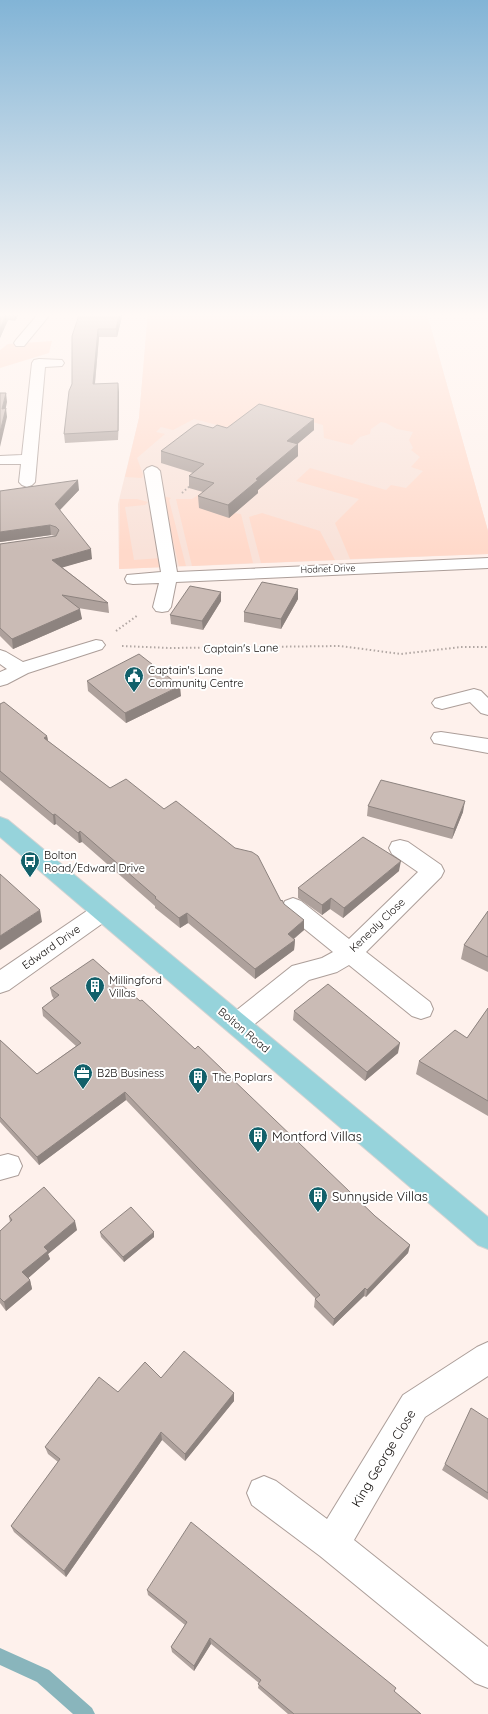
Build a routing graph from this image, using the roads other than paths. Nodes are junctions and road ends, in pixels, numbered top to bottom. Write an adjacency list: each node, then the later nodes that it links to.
1 (36, 392): 2 (street)
2 (29, 459): 3 (street); 5 (street)
3 (0, 460)
4 (152, 471): 7 (street)
5 (27, 482)
6 (488, 563): 7 (street, Hodnet Drive)
7 (169, 577): 8 (street, Hodnet Drive); 9 (street)
8 (133, 579)
9 (162, 607)
10 (96, 645): 12 (street)
11 (0, 656): 12 (street)
12 (21, 669): 13 (street)
13 (0, 680)
14 (481, 693): 15 (street); 16 (street)
15 (442, 703)
16 (488, 709)
17 (441, 738): 18 (street)
18 (488, 746)
19 (0, 825): 22 (main road, Bolton Road)
20 (400, 848): 23 (street, Kenealy Close)
21 (293, 907): 23 (street)
22 (102, 912): 24 (street, Edward Drive); 26 (main road, Bolton Road)
23 (350, 952): 25 (street); 26 (street, Kenealy Close)
24 (0, 983)
25 (421, 1009)
26 (237, 1024): 27 (main road, Bolton Road)
27 (488, 1235)
28 (488, 1358): 30 (street, King George Close)
29 (264, 1493): 30 (street)
30 (332, 1544): 31 (street)
31 (488, 1670)

